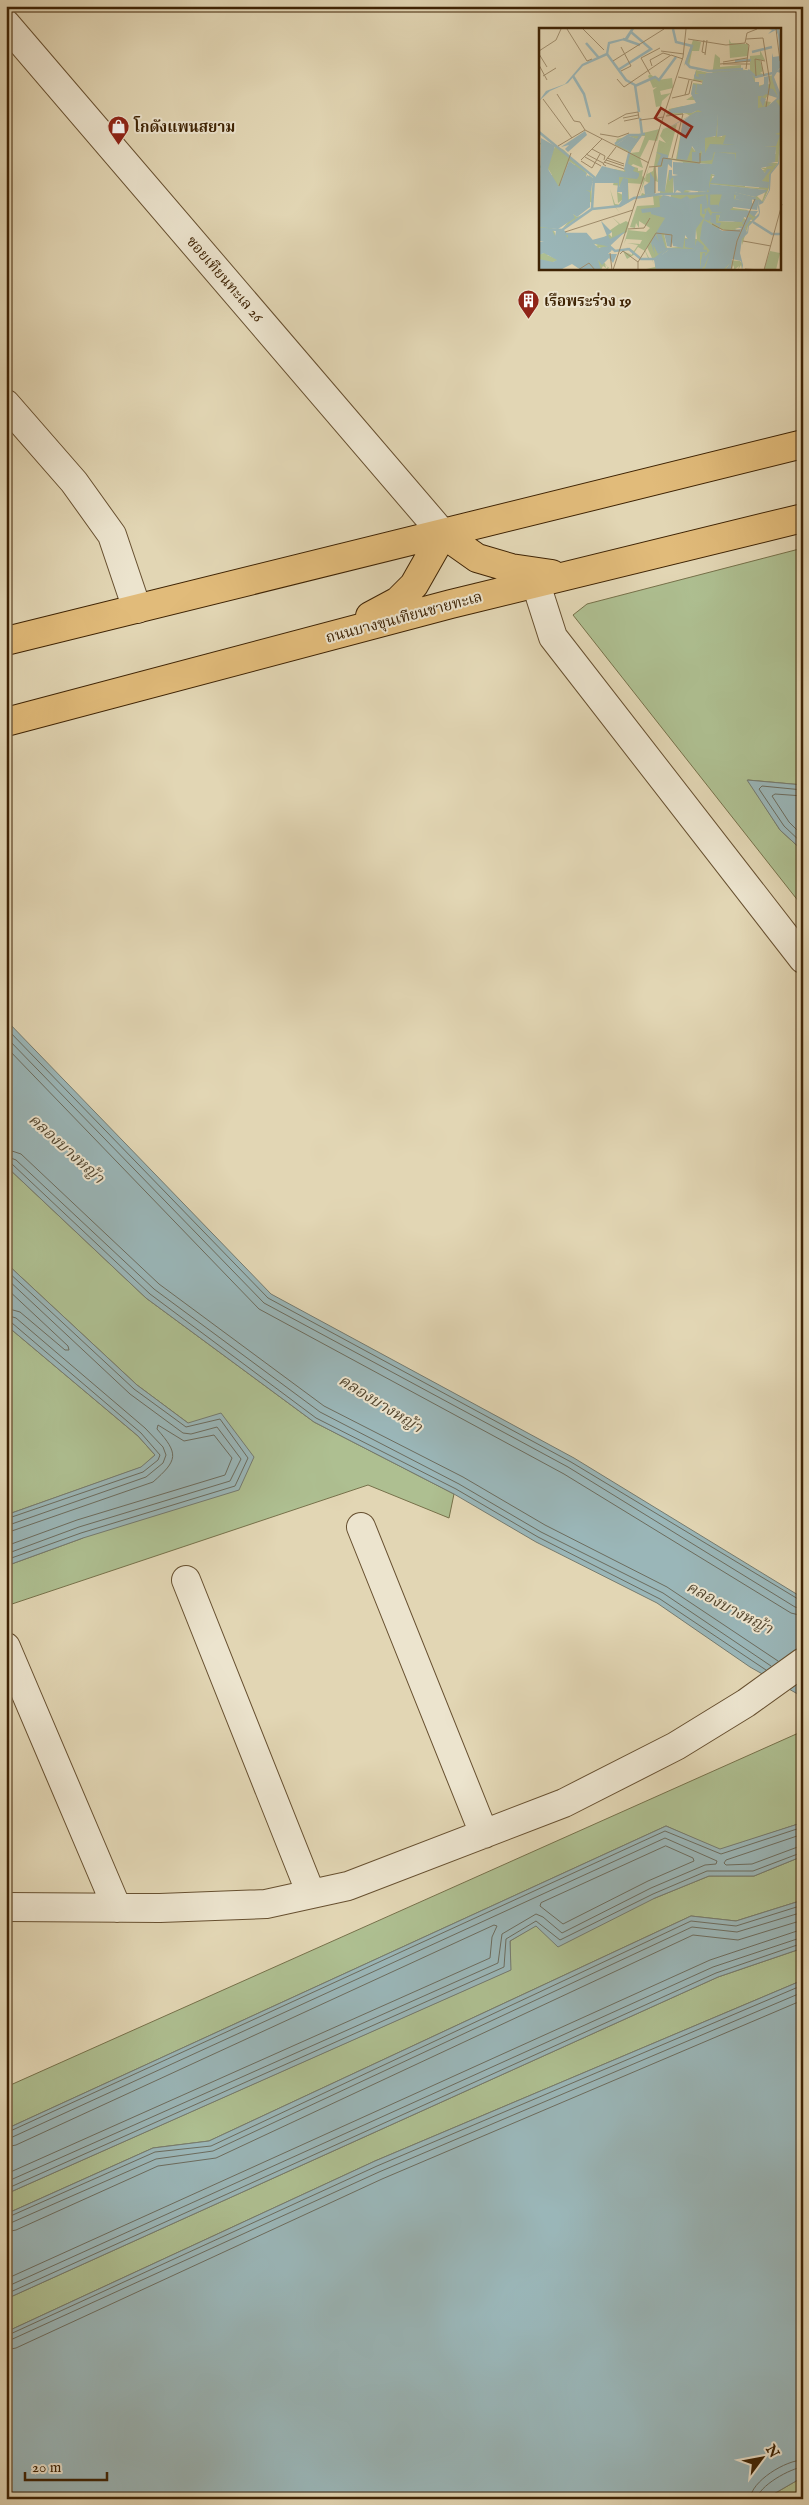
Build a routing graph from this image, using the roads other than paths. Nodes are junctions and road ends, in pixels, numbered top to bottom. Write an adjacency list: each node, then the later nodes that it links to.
1 (6, 24): 5 (street, ซอยเทียนทะเล 26)
2 (6, 404): 8 (street)
3 (803, 444): 5 (main road)
4 (803, 518): 6 (main road, ถนนบางขุนเทียนชายทะเล)
5 (443, 534): 6 (main road); 8 (main road); 9 (main road)
6 (566, 576): 7 (main road, ถนนบางขุนเทียนชายทะเล)
7 (536, 584): 9 (main road, ถนนบางขุนเทียนชายทะเล); 12 (street)
8 (137, 609): 10 (main road)
9 (331, 636): 11 (main road, ถนนบางขุนเทียนชายทะเล)
10 (6, 641)
11 (6, 722)
12 (803, 959)
13 (361, 1528): 17 (street)
14 (186, 1580): 18 (street)
15 (6, 1646): 20 (street)
16 (803, 1662): 17 (street)
17 (484, 1834): 18 (street)
18 (311, 1894): 20 (street)
19 (6, 1907): 20 (street)
20 (117, 1908)

